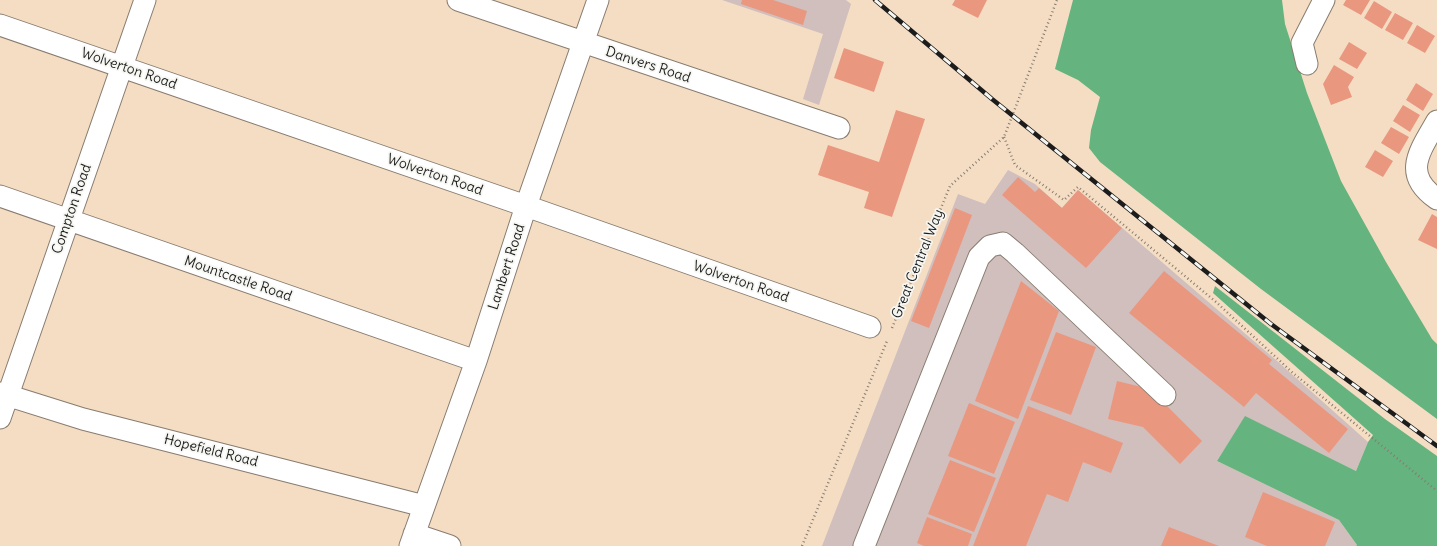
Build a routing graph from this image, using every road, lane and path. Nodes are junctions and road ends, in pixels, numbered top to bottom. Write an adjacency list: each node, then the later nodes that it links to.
1 (145, 0): 9 (street, Compton Road)
2 (458, 0): 7 (street, Danvers Road)
3 (598, 0): 7 (street, Lambert Road)
4 (1057, 0): 12 (path, Great Central Way)
5 (1324, 0): 8 (street)
6 (0, 25): 9 (street, Wolverton Road)
7 (583, 43): 11 (street, Danvers Road); 15 (street, Lambert Road)
8 (1307, 64)
9 (122, 67): 15 (street, Wolverton Road); 16 (street, Compton Road)
10 (1437, 121): 14 (street)
11 (839, 128)
12 (1004, 138): 22 (path); 26 (path, Great Central Way)
13 (0, 196): 16 (street, Mountcastle Road)
14 (1437, 199)
15 (526, 206): 17 (street, Wolverton Road); 18 (street, Lambert Road)
16 (68, 220): 18 (street, Mountcastle Road); 19 (street, Compton Road)
17 (870, 327)
18 (476, 361): 23 (street, Lambert Road)
19 (4, 394): 21 (street, Compton Road); 23 (street, Hopefield Road)
20 (1165, 396): 27 (street)
21 (0, 418)
22 (1437, 491)
23 (424, 506): 24 (street, Lambert Road)
24 (412, 540): 25 (street)
25 (450, 546)
26 (802, 546)
27 (864, 546)

